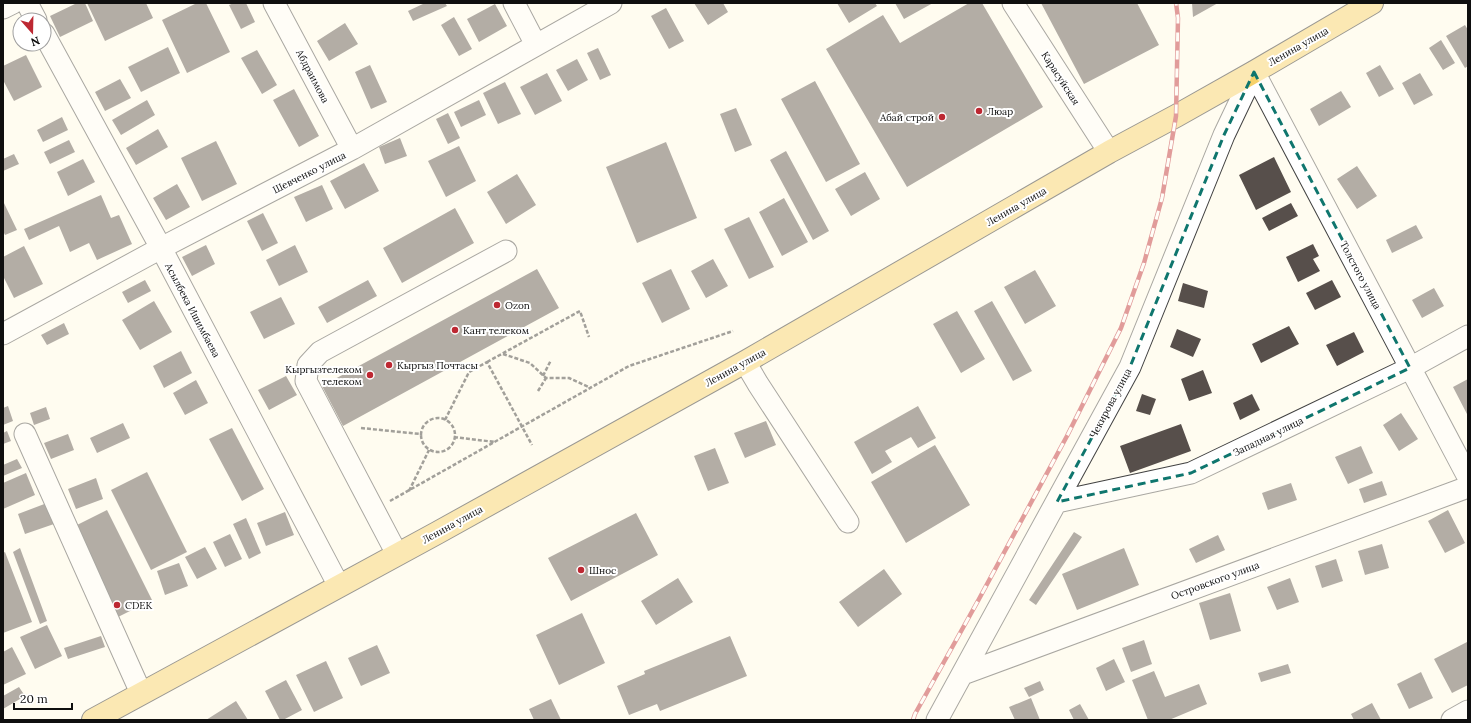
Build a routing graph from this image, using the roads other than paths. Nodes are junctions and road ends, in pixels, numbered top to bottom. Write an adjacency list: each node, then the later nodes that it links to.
1 (13, 3): 8 (street)
2 (27, 3): 9 (street)
3 (274, 3): 13 (street, Абдраимова)
4 (514, 3): 10 (street)
5 (611, 3): 10 (street, Шевченко улица)
6 (1013, 3): 14 (street, Карасуйская)
7 (1372, 3): 12 (main road, Ленина улица)
8 (3, 8)
9 (32, 12)
10 (536, 45): 13 (street, Шевченко улица)
11 (52, 49): 15 (street, Асылбека Ишимбаева)
12 (1254, 72): 14 (main road, Ленина улица); 20 (street, Толстого улица); 24 (street, Чекирова улица)
13 (352, 149): 15 (street, Шевченко улица)
14 (1109, 152): 19 (main road, Ленина улица)
15 (161, 248): 17 (street, Шевченко улица); 27 (street, Асылбека Ишимбаева)
16 (506, 251): 26 (street)
17 (3, 334)
18 (1468, 336): 20 (street, Западная улица)
19 (745, 362): 25 (street); 26 (main road, Ленина улица)
20 (1410, 368): 22 (street, Толстого улица); 24 (street, Западная улица)
21 (25, 434): 29 (street)
22 (1468, 477)
23 (1468, 487): 28 (street, Островского улица)
24 (1057, 502): 28 (street, Чекирова улица)
25 (848, 522)
26 (397, 554): 27 (main road, Ленина улица)
27 (339, 586): 29 (main road, Ленина улица)
28 (963, 674): 32 (street, Чекирова улица)
29 (141, 693): 31 (main road, Ленина улица)
30 (1468, 711): 33 (street)
31 (93, 720)
32 (937, 720)
33 (1452, 720)

